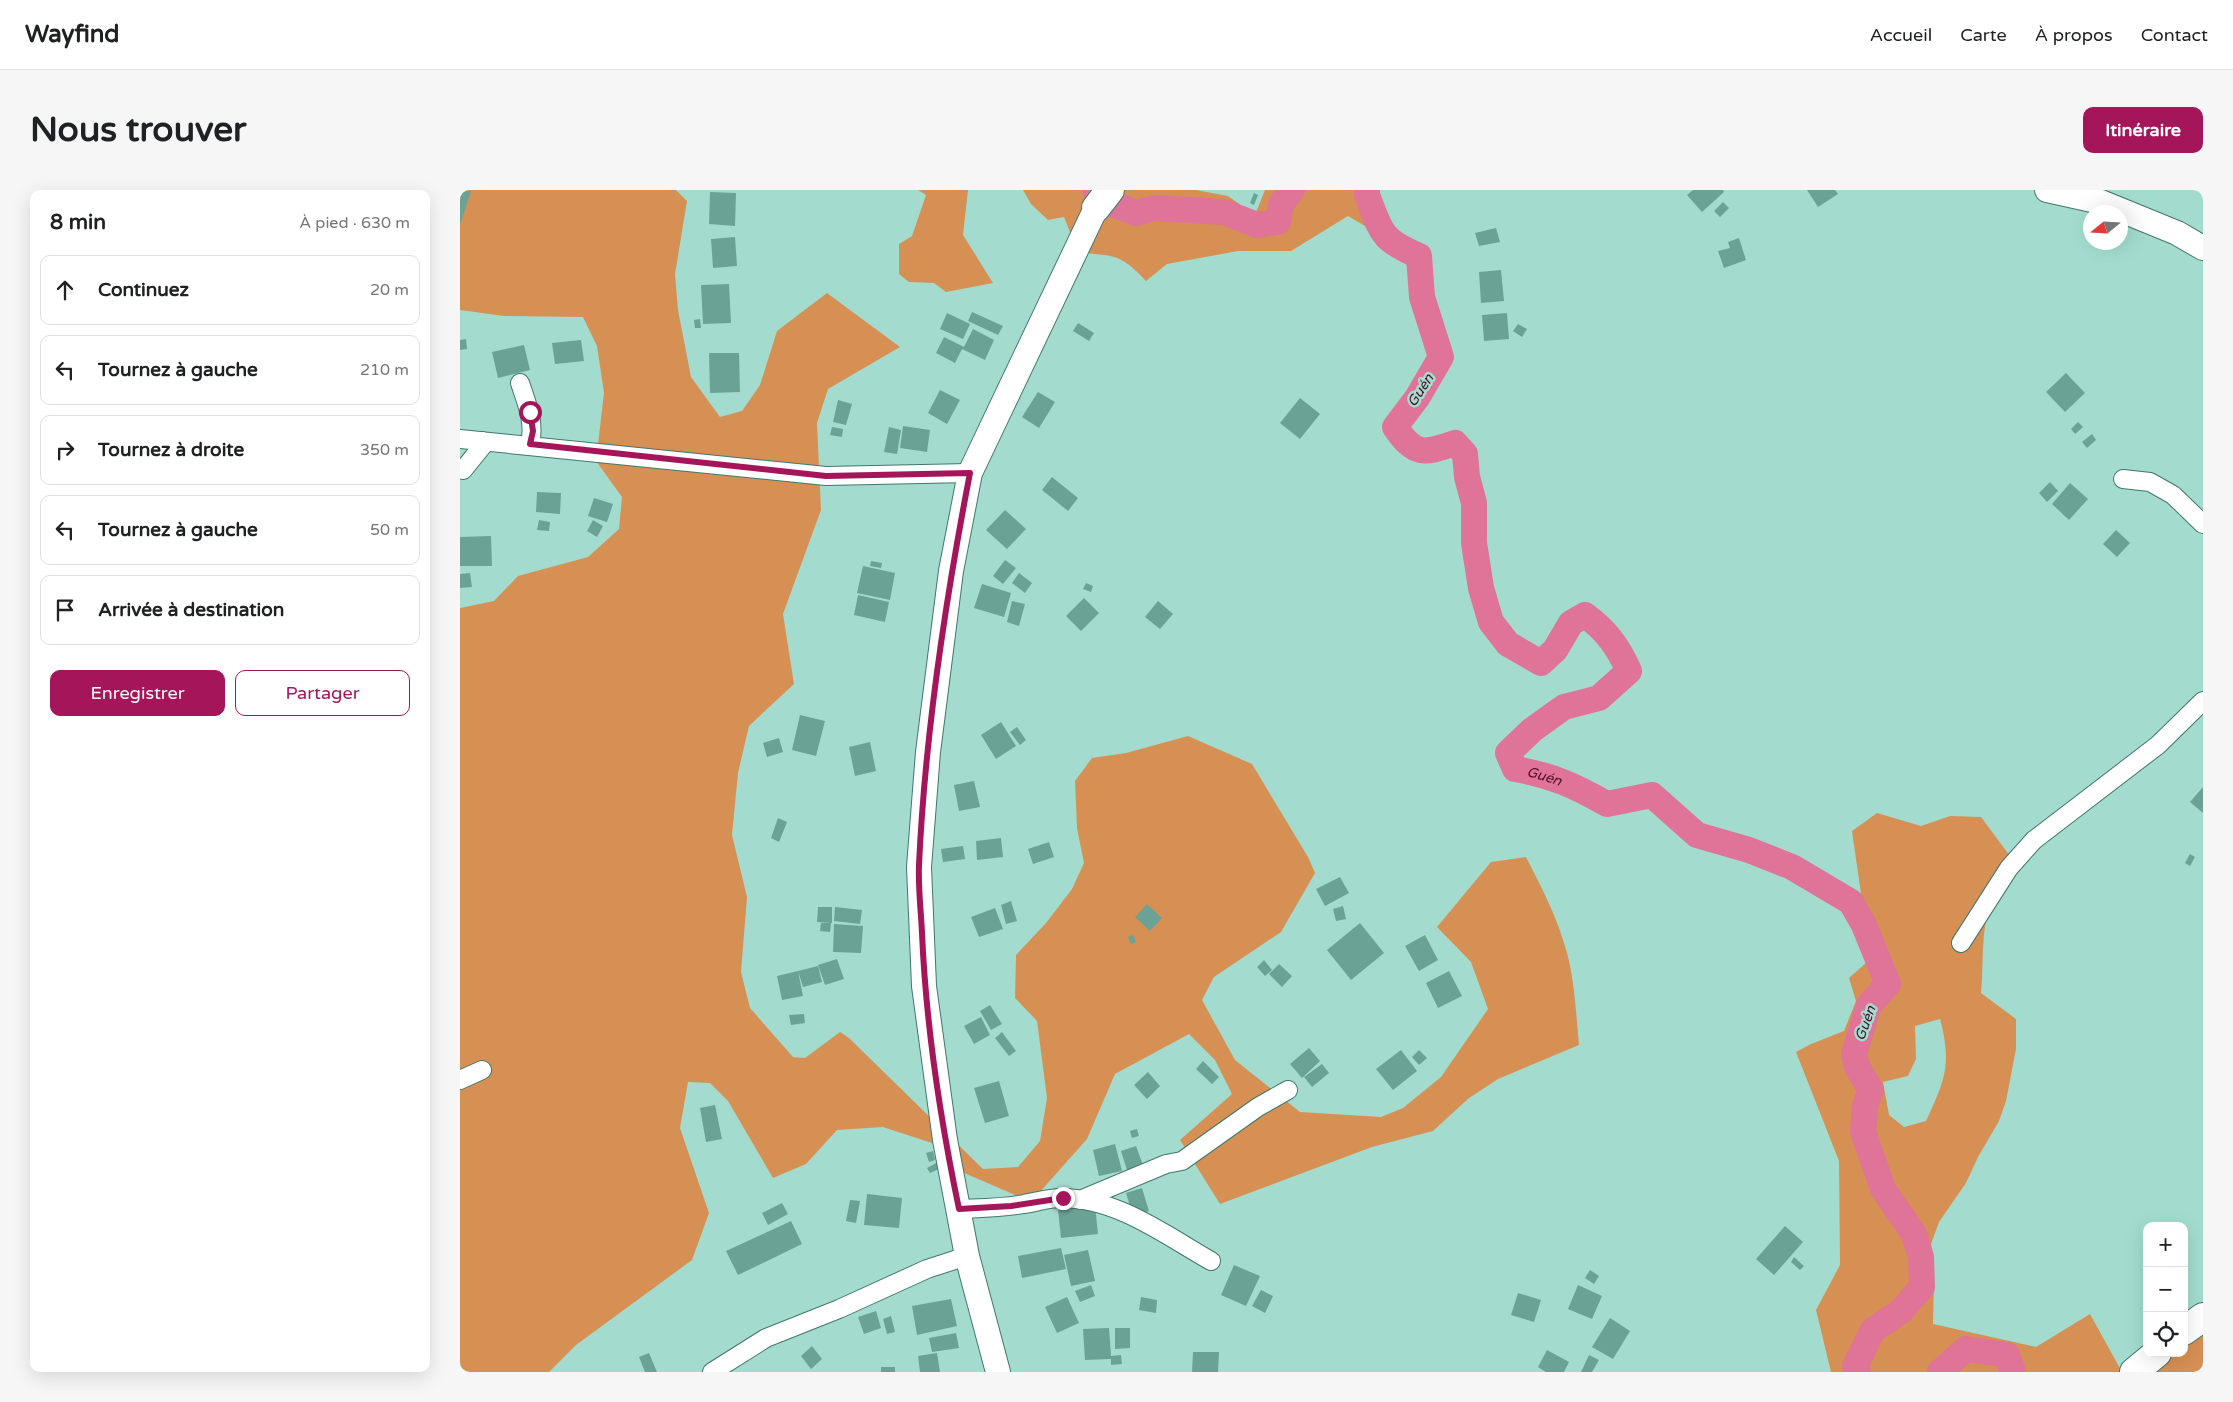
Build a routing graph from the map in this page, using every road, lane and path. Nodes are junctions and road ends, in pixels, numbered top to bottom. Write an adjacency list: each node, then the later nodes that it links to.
1 (2047, 190): 3 (main road)
2 (1103, 199): 9 (main road)
3 (2203, 248)
4 (520, 383): 7 (street)
5 (460, 439): 6 (street)
6 (483, 441): 7 (street); 8 (street)
7 (530, 444): 9 (street)
8 (463, 470)
9 (970, 473): 18 (main road)
10 (2123, 479): 11 (street)
11 (2203, 524)
12 (2203, 701): 13 (street)
13 (1961, 944)
14 (482, 1070): 15 (street)
15 (460, 1080)
16 (1288, 1090): 17 (street)
17 (1080, 1200): 18 (street); 20 (street)
18 (959, 1209): 19 (main road)
19 (967, 1256): 24 (street); 25 (main road)
20 (1211, 1261)
21 (2203, 1317): 22 (highway)
22 (2188, 1328)
23 (2152, 1357): 26 (highway)
24 (712, 1372)
25 (998, 1372)
26 (2134, 1372)

